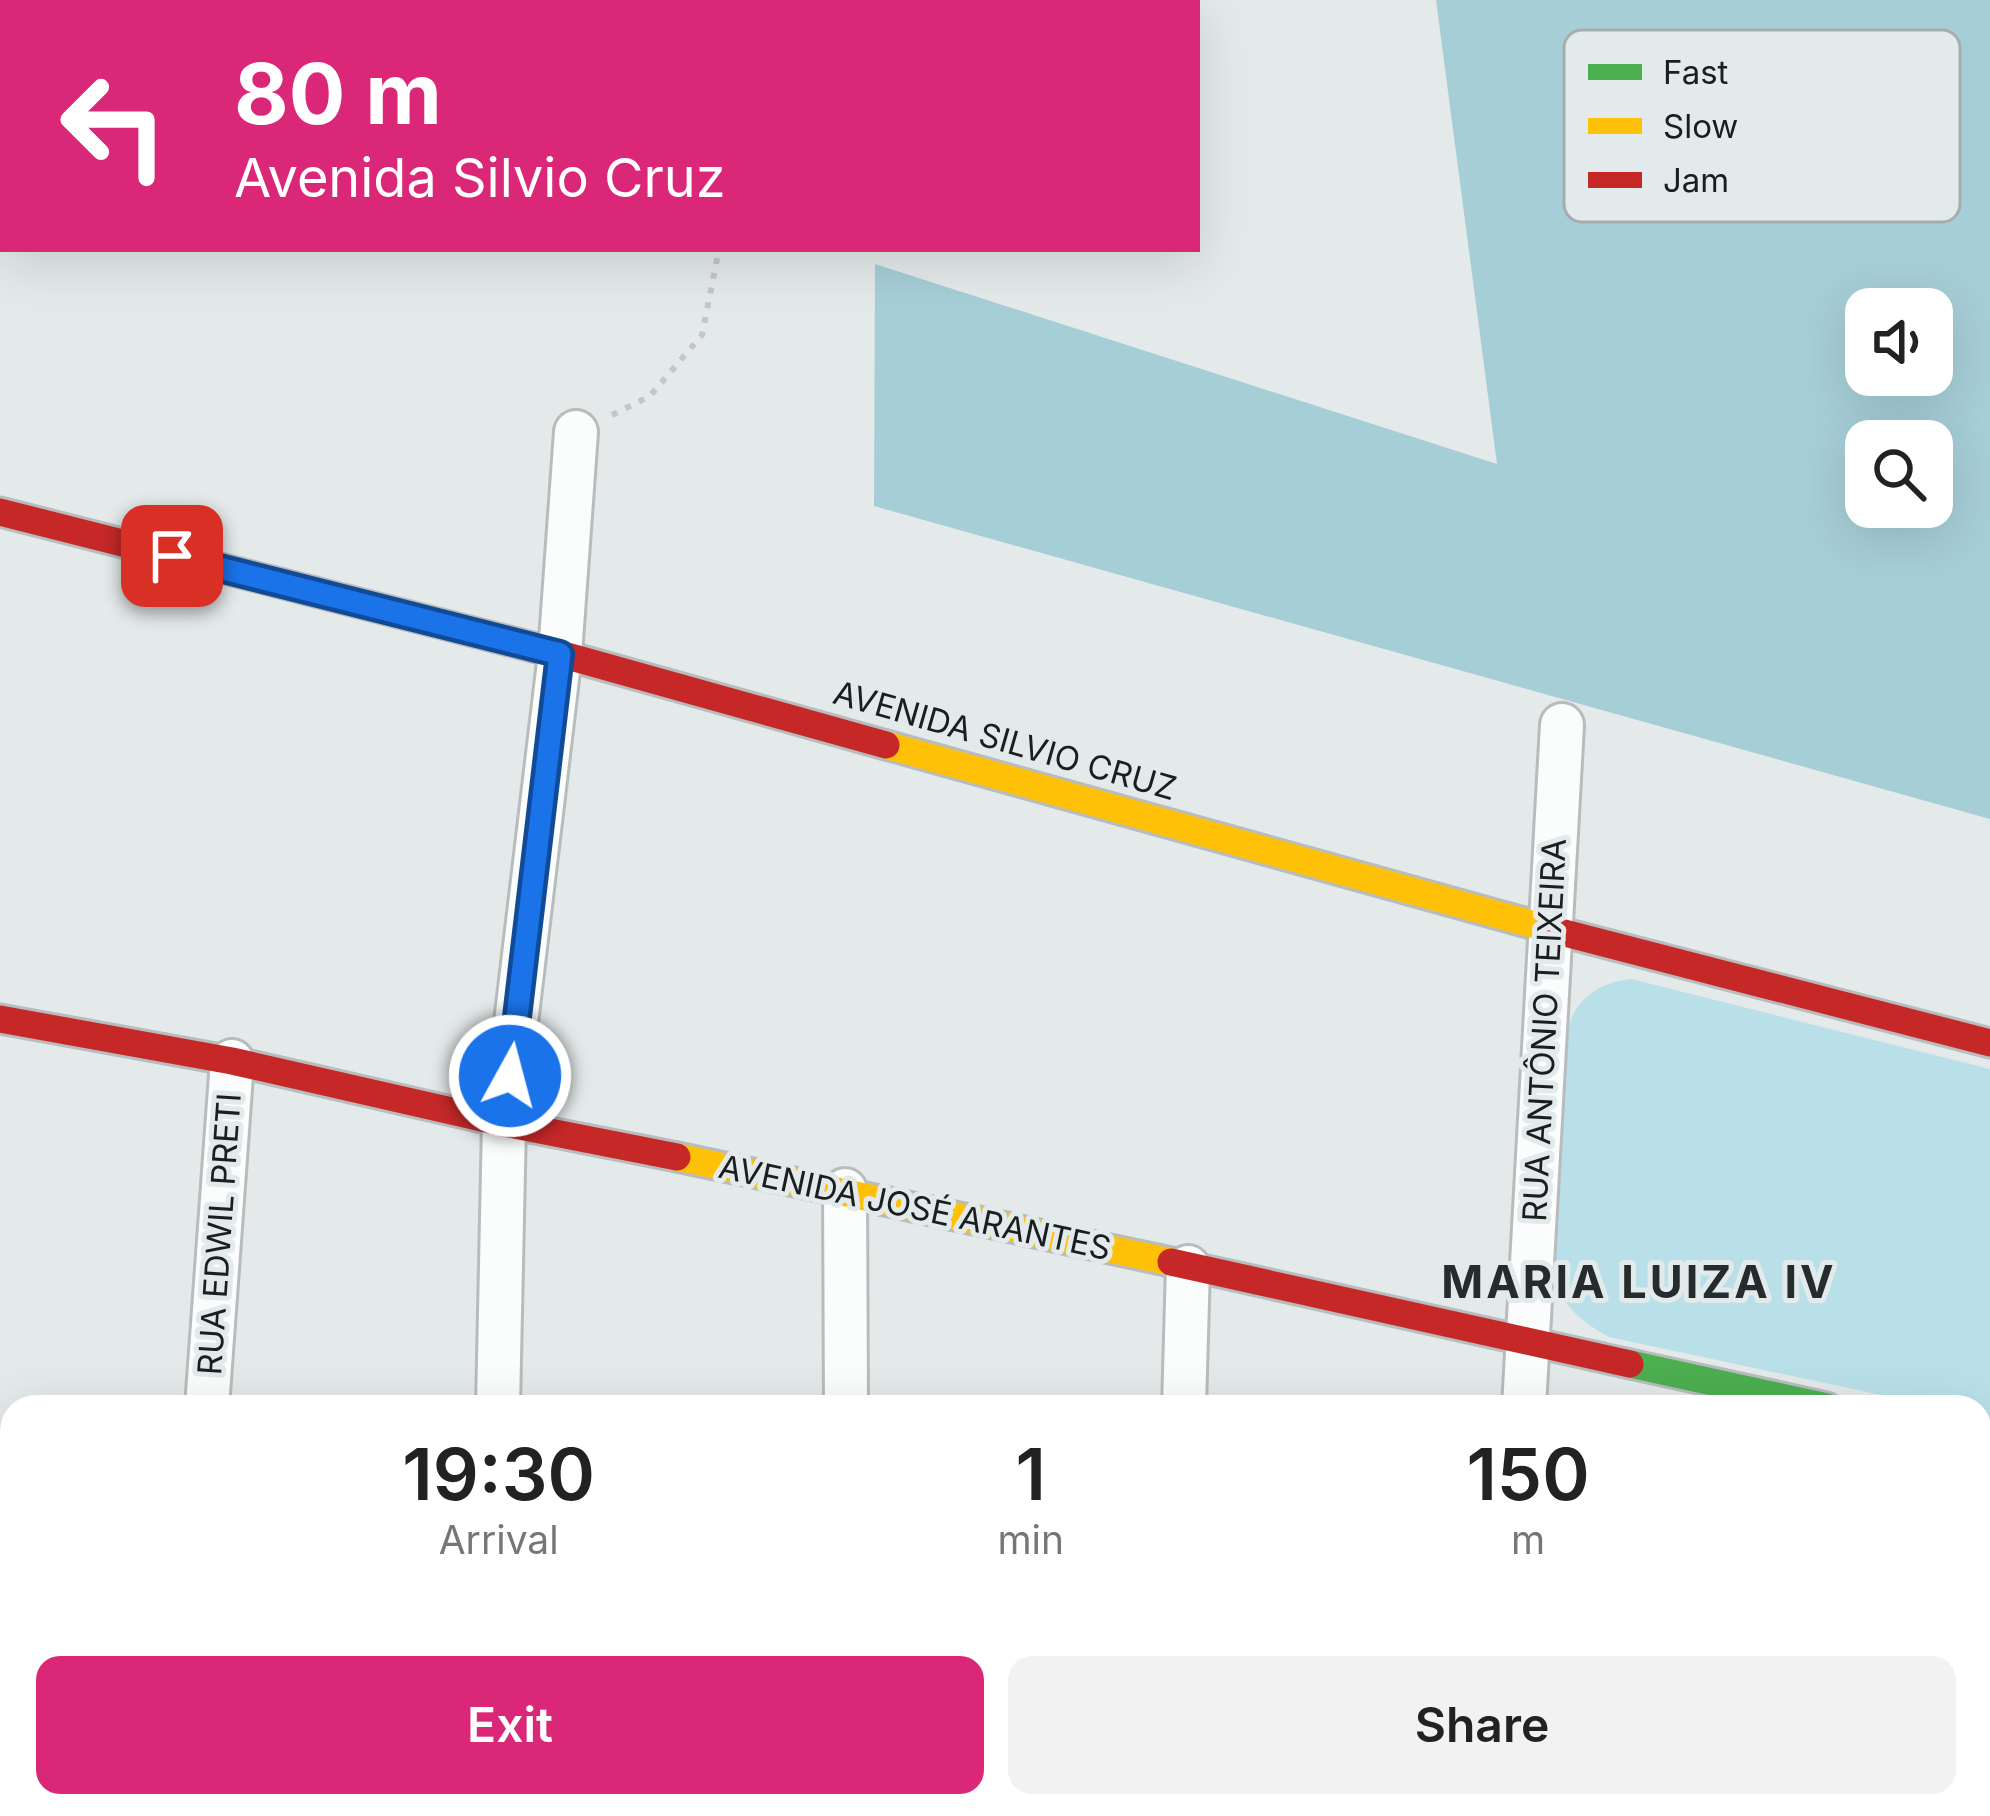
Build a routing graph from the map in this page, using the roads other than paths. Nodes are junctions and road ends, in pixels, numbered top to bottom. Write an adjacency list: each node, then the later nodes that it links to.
1 (576, 432): 3 (street)
2 (0, 512): 3 (street, AVENIDA SILVIO CRUZ)
3 (560, 654): 5 (street, AVENIDA SILVIO CRUZ); 9 (street)
4 (1562, 725): 5 (street, RUA ANTÔNIO TEIXEIRA)
5 (1550, 928): 7 (street, AVENIDA SILVIO CRUZ); 12 (street, RUA ANTÔNIO TEIXEIRA)
6 (0, 1019): 8 (street, AVENIDA JOSÉ ARANTES)
7 (1990, 1043)
8 (232, 1061): 9 (street, AVENIDA JOSÉ ARANTES); 13 (street, RUA EDWIL PRETI)
9 (504, 1123): 10 (street, AVENIDA JOSÉ ARANTES); 14 (street)
10 (845, 1190): 11 (street, AVENIDA JOSÉ ARANTES); 15 (street)
11 (1188, 1267): 12 (street, AVENIDA JOSÉ ARANTES); 16 (street)
12 (1526, 1341): 17 (street, RUA ANTÔNIO TEIXEIRA); 18 (street, AVENIDA JOSÉ ARANTES)
13 (208, 1395)
14 (498, 1395)
15 (845, 1395)
16 (1184, 1395)
17 (1524, 1395)
18 (1772, 1395)

